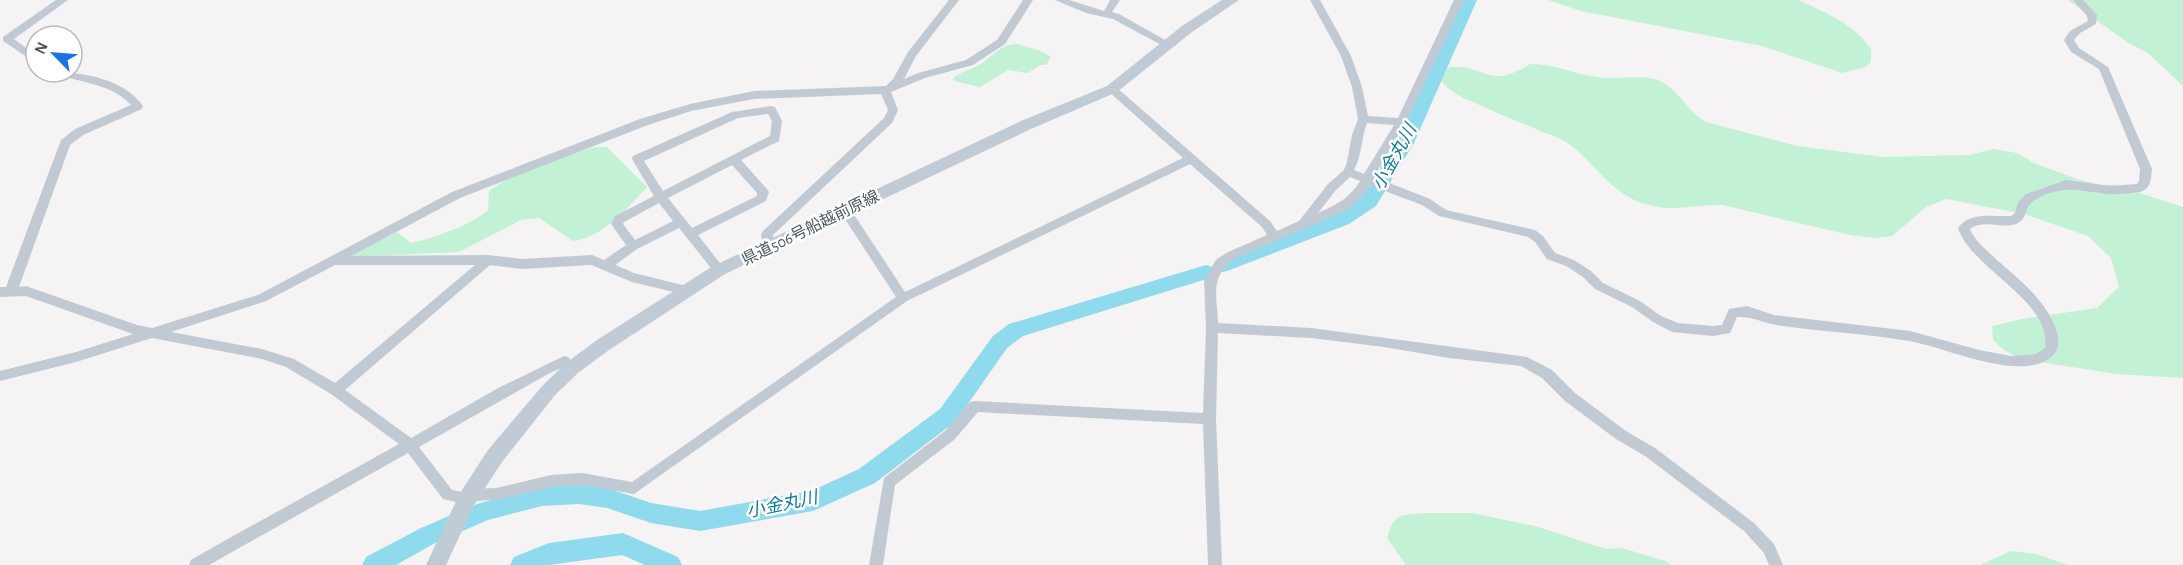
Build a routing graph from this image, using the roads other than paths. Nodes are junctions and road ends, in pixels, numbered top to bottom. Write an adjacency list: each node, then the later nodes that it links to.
1 (63, 0): 11 (street)
2 (954, 0): 16 (street)
3 (1028, 0): 16 (street)
4 (1060, 0): 10 (street)
5 (1115, 0): 10 (street)
6 (1232, 0): 13 (main road, 県道506号船越前原線)
7 (1315, 0): 18 (street)
8 (1460, 0): 19 (street)
9 (2078, 0): 23 (street)
10 (1107, 13): 13 (street)
11 (29, 24)
12 (24, 27): 14 (street)
13 (1169, 45): 17 (main road, 県道506号船越前原線)
14 (24, 51)
15 (84, 79): 37 (street)
16 (885, 90): 31 (street); 33 (street)
17 (1112, 90): 20 (street); 25 (main road, 県道506号船越前原線)
18 (1364, 119): 19 (street); 22 (street)
19 (1401, 122): 23 (street)
20 (1190, 159): 29 (street); 38 (street)
21 (734, 160): 24 (street); 24 (street); 28 (street)
22 (1348, 172): 23 (street); 27 (street)
23 (1367, 180): 27 (street)
24 (661, 197): 26 (street); 30 (street)
25 (845, 210): 31 (main road, 県道506号船越前原線); 38 (street)
26 (681, 222): 28 (street); 30 (street)
27 (1303, 224): 29 (street)
28 (690, 234): 35 (street)
29 (1275, 237): 39 (street)
30 (633, 246): 34 (street)
31 (770, 247): 35 (main road, 県道506号船越前原線)
32 (488, 260): 33 (street); 34 (street); 43 (street)
33 (336, 261): 40 (street)
34 (606, 265): 36 (street)
35 (719, 270): 36 (main road, 県道506号船越前原線)
36 (686, 290): 41 (main road, 県道506号船越前原線)
37 (5, 292): 40 (street)
38 (903, 298): 46 (street)
39 (1212, 328): 44 (street); 51 (street)
40 (151, 333): 42 (street); 43 (street)
41 (572, 368): 45 (street); 46 (main road, 県道506号船越前原線)
42 (0, 376)
43 (336, 390): 45 (street)
44 (1209, 419): 49 (street); 50 (street)
45 (410, 445): 46 (street); 47 (street)
46 (468, 497): 48 (main road, 県道506号船越前原線)
47 (196, 565)
48 (436, 565)
49 (876, 565)
50 (1215, 565)
51 (1776, 565)

